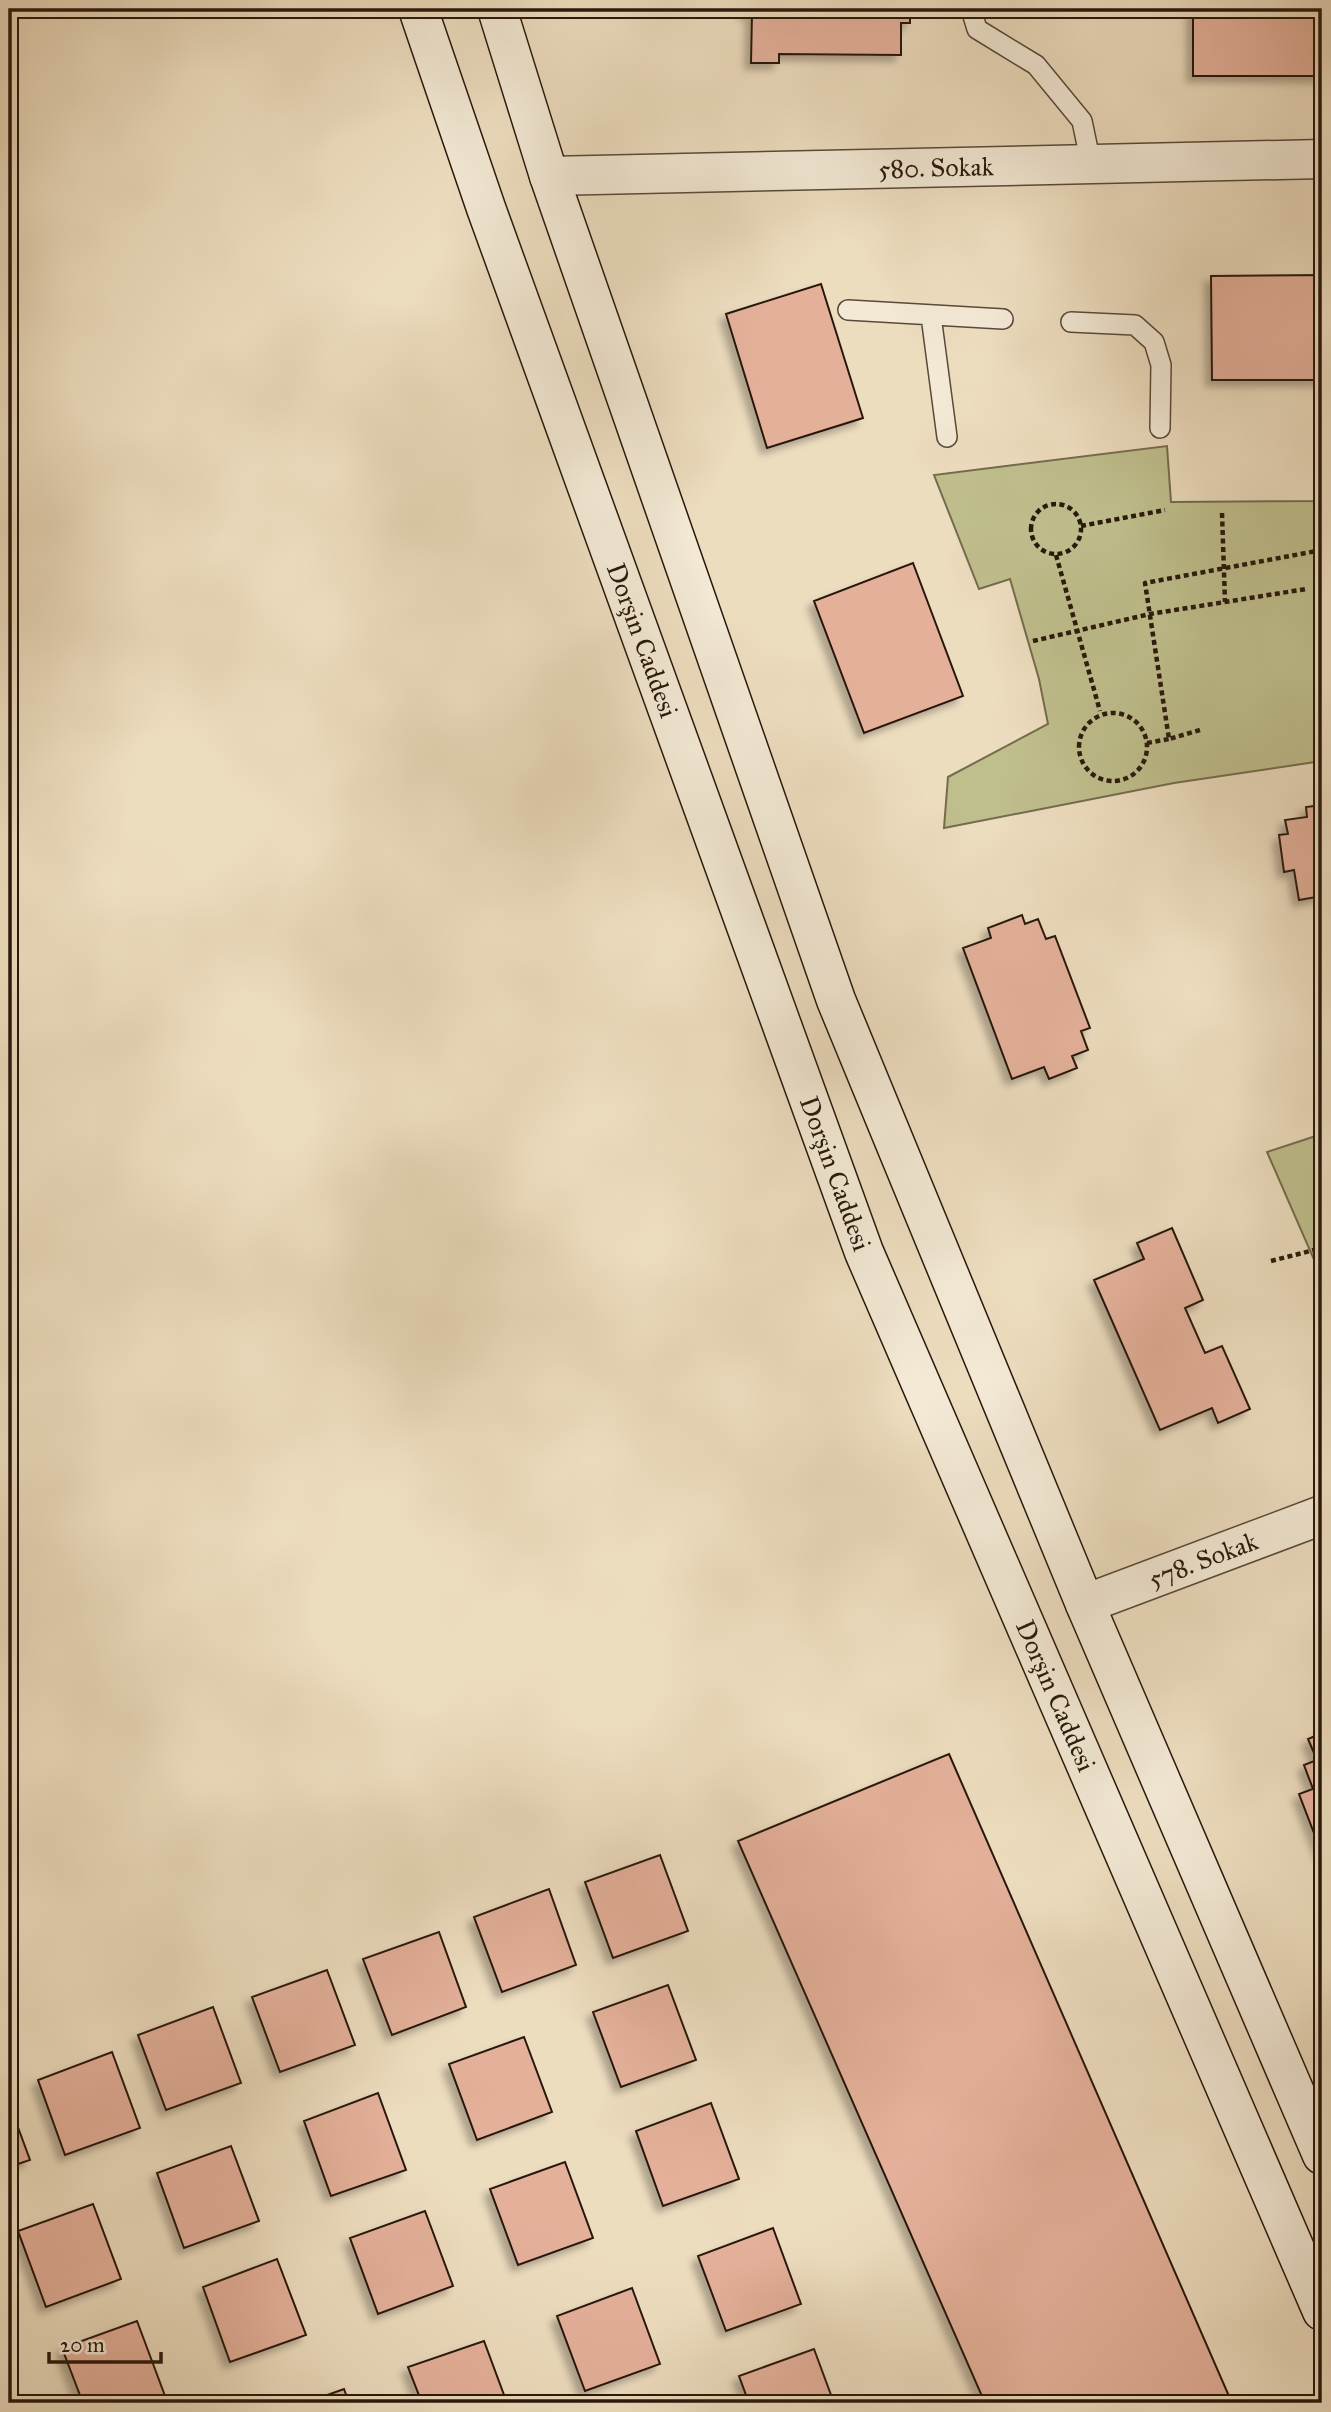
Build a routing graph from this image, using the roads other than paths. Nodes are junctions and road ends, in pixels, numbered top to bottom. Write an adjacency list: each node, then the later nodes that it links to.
1 (418, 9): 16 (main road, Dorşin Caddesi)
2 (497, 9): 6 (main road)
3 (971, 9): 5 (lane)
4 (1322, 159): 5 (main road, 580. Sokak)
5 (1091, 164): 6 (main road, 580. Sokak)
6 (549, 176): 14 (main road)
7 (848, 310): 8 (lane)
8 (931, 316): 9 (lane); 12 (lane)
9 (1003, 319)
10 (1071, 322): 11 (lane)
11 (1160, 428)
12 (947, 437)
13 (1322, 1515): 14 (main road, 578. Sokak)
14 (1085, 1604): 15 (main road)
15 (1322, 2155)
16 (1322, 2311)

